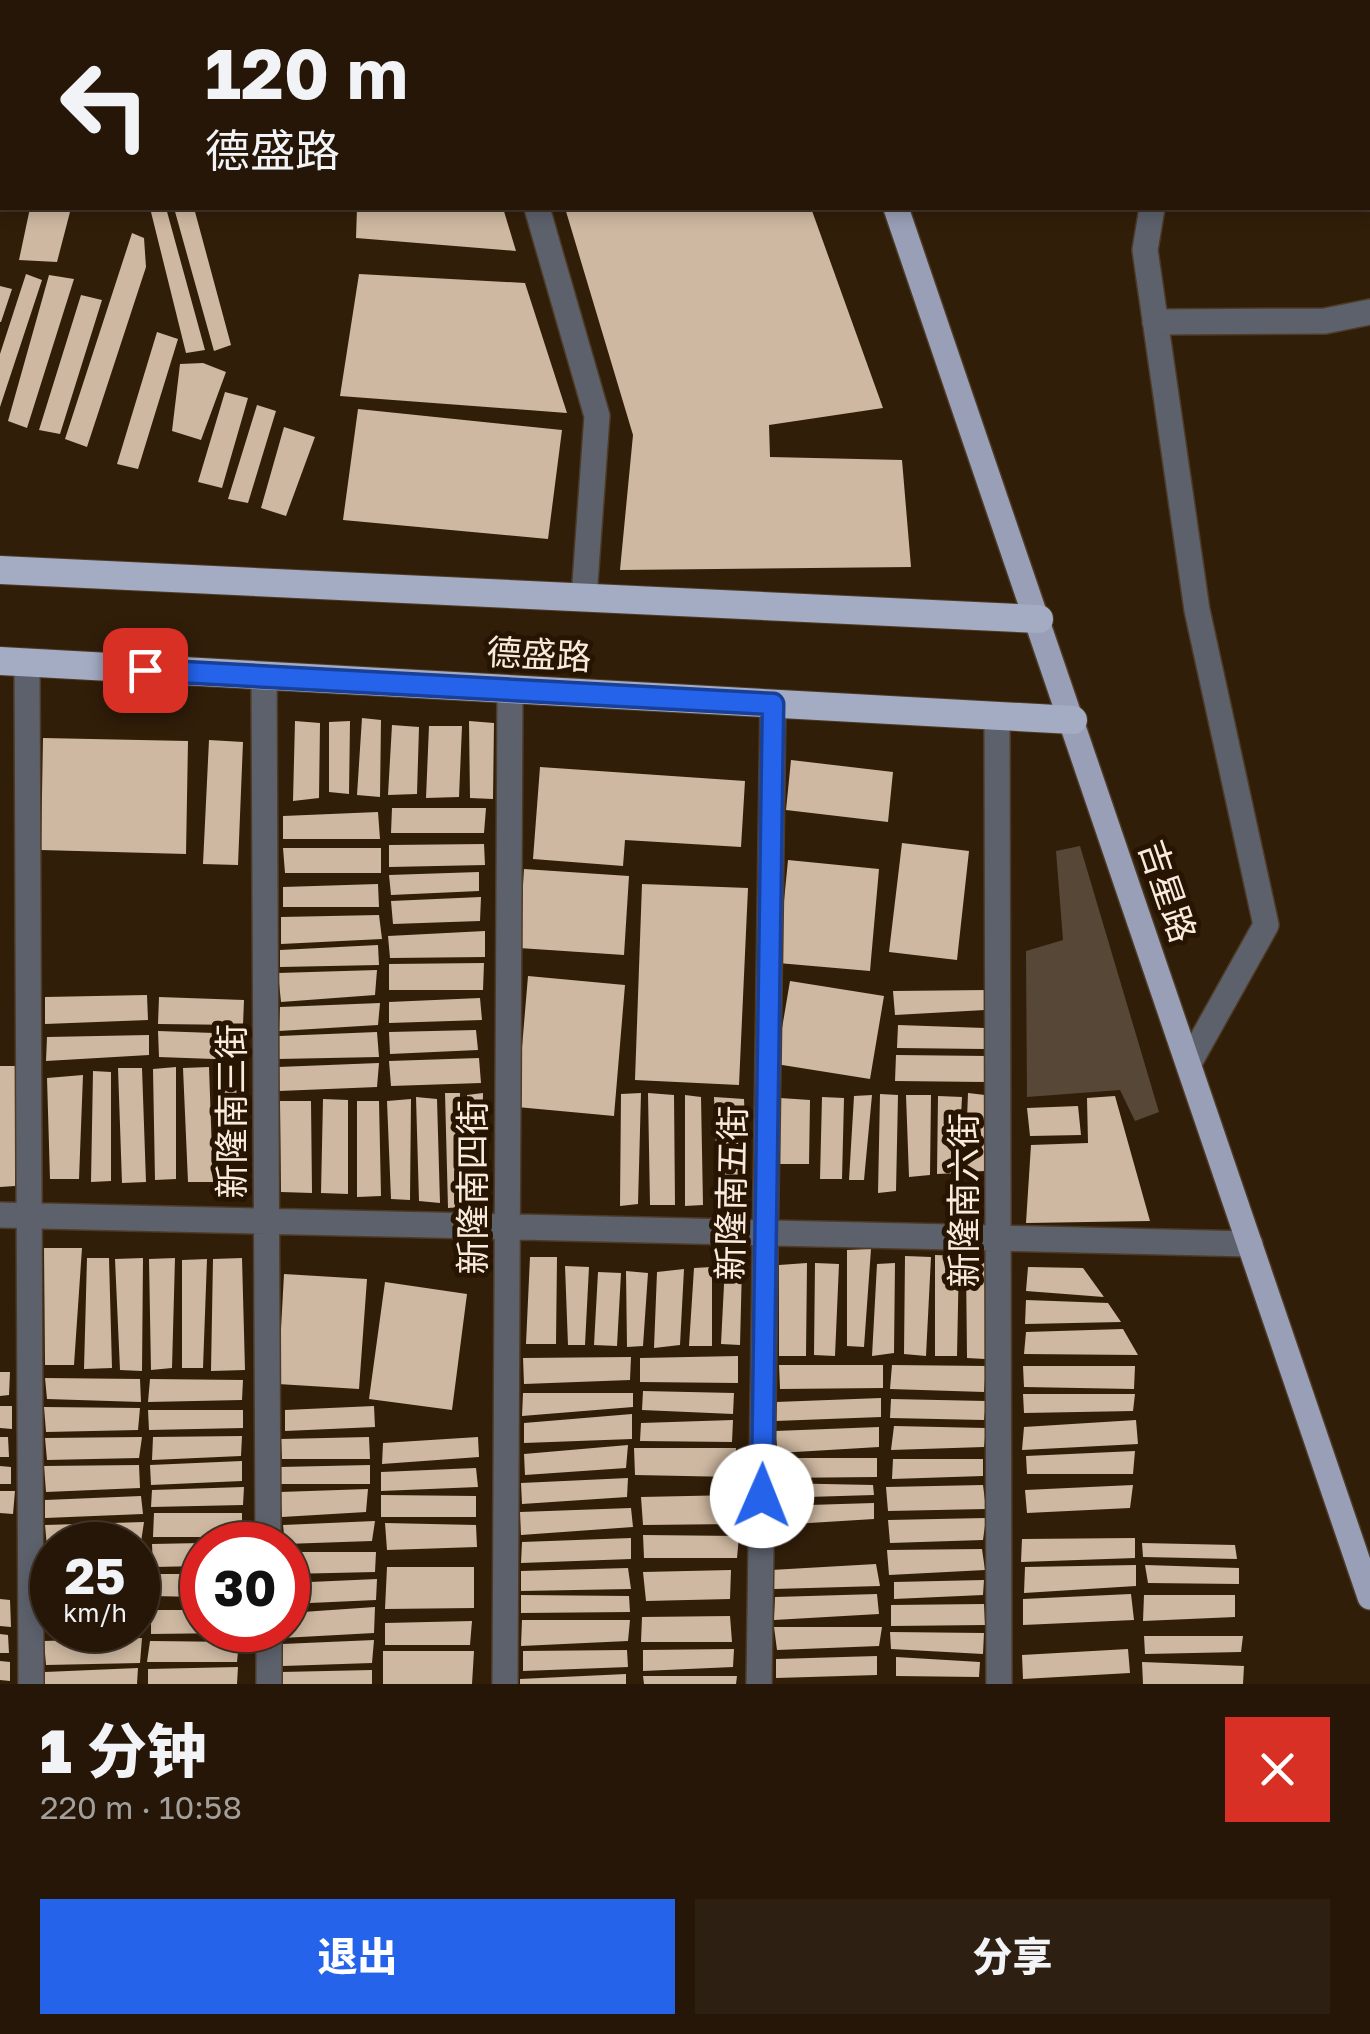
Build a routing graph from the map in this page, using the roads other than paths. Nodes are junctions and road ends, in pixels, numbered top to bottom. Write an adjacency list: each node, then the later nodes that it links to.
1 (539, 210): 7 (street)
2 (897, 210): 8 (main road, 吉星路)
3 (1152, 210): 5 (street)
4 (1370, 312): 5 (street)
5 (1155, 322): 15 (street)
6 (0, 570): 7 (highway)
7 (584, 597): 8 (highway)
8 (1039, 618): 14 (main road, 吉星路)
9 (13, 662): 10 (highway, 德盛路); 17 (street)
10 (264, 676): 11 (highway, 德盛路); 18 (street, 新隆南三街)
11 (510, 690): 12 (highway, 德盛路); 19 (street, 新隆南四街)
12 (773, 704): 13 (highway, 德盛路); 20 (street, 新隆南五街)
13 (997, 716): 14 (highway, 德盛路); 21 (street, 新隆南六街)
14 (1073, 720): 15 (main road, 吉星路)
15 (1189, 1063): 22 (main road, 吉星路)
16 (0, 1215): 17 (street)
17 (29, 1216): 18 (street); 26 (street)
18 (267, 1221): 19 (street); 23 (street, 新隆南三街)
19 (507, 1226): 20 (street); 28 (street, 新隆南四街)
20 (766, 1233): 21 (street); 29 (street, 新隆南五街)
21 (998, 1238): 22 (street); 30 (street, 新隆南六街)
22 (1250, 1244): 24 (main road, 吉星路)
23 (268, 1522)
24 (1370, 1598)
25 (269, 1652): 27 (street)
26 (32, 1684)
27 (269, 1684)
28 (505, 1684)
29 (759, 1684)
30 (999, 1684)

